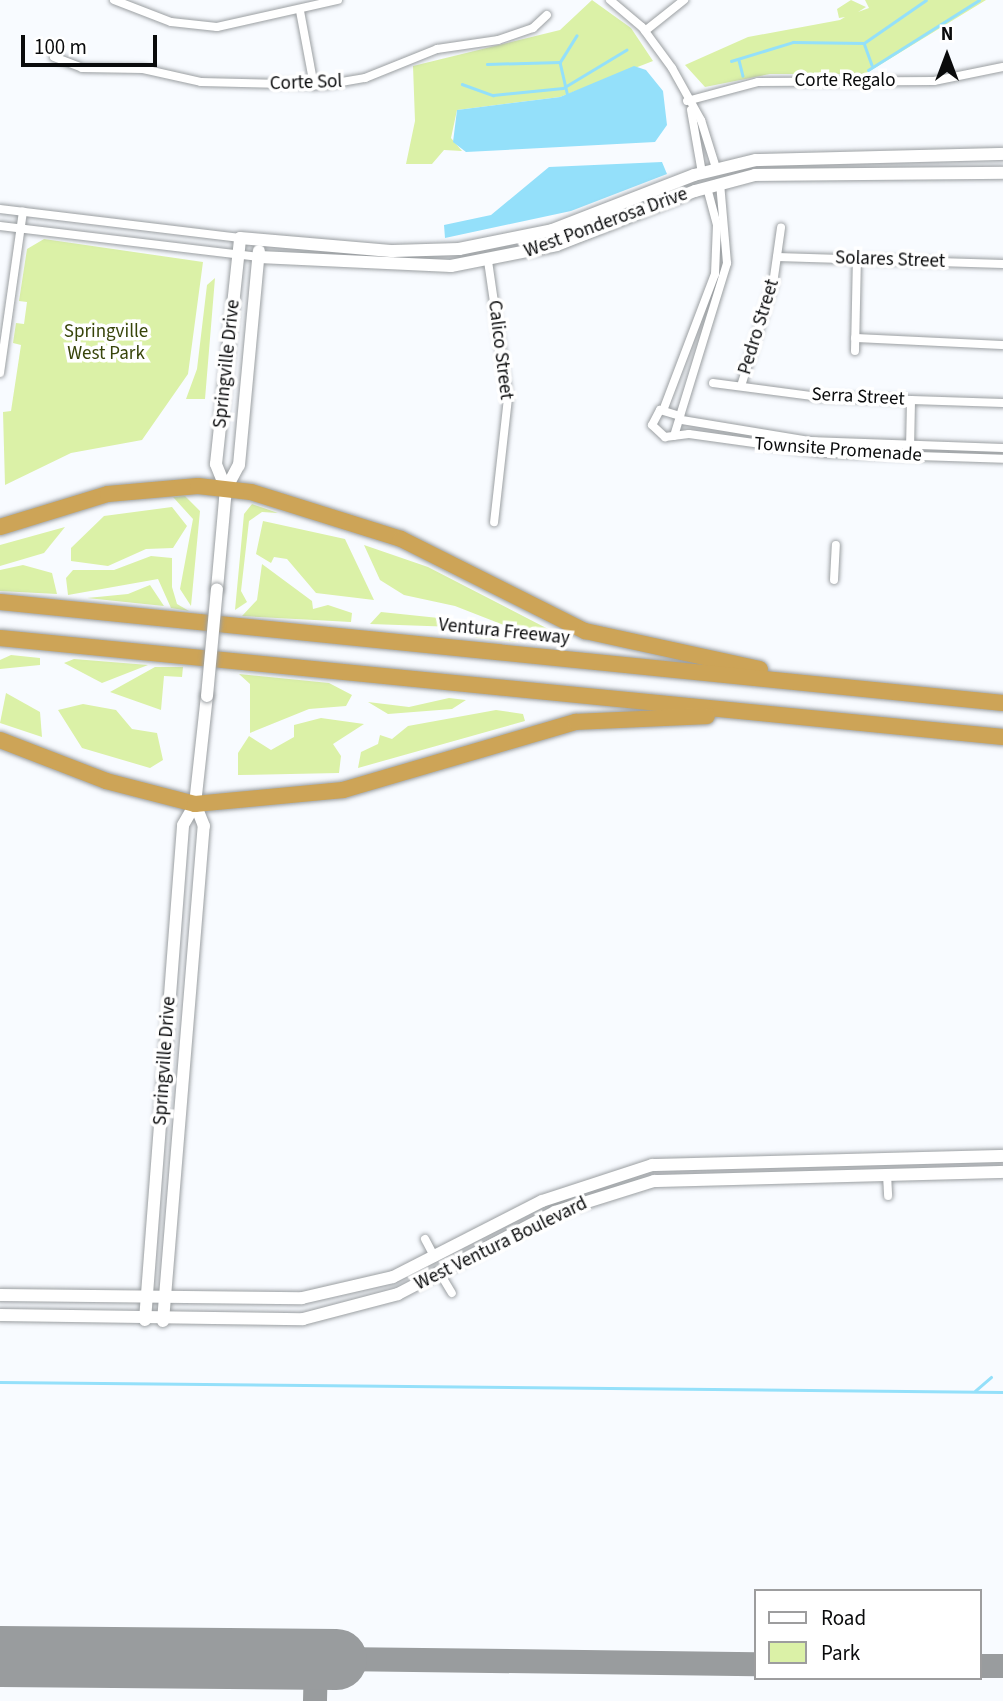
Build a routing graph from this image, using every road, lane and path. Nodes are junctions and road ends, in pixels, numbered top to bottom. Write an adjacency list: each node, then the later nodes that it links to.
1 (114, 0): 5 (street)
2 (338, 0): 5 (street)
3 (610, 0): 7 (street)
4 (684, 0): 7 (street)
5 (300, 11): 10 (street)
6 (547, 15): 10 (street, Corte Sol)
7 (645, 31): 11 (street)
8 (54, 57): 10 (street, Corte Sol)
9 (1003, 67): 11 (street, Corte Regalo)
10 (314, 86)
11 (689, 105): 13 (street); 14 (street)
12 (1003, 154): 13 (street, West Ponderosa Drive)
13 (716, 168): 14 (street, West Ponderosa Drive); 16 (street)
14 (702, 173): 16 (street); 24 (street, West Ponderosa Drive)
15 (1003, 173): 16 (street, West Ponderosa Drive)
16 (714, 185): 29 (street, West Ponderosa Drive); 40 (street); 41 (street)
17 (0, 209): 18 (street, West Ponderosa Drive)
18 (23, 212): 21 (street); 22 (street, West Ponderosa Drive)
19 (0, 226): 21 (street, West Ponderosa Drive)
20 (780, 228): 27 (street, Pedro Street)
21 (21, 229): 25 (street, West Ponderosa Drive); 31 (street)
22 (240, 238): 23 (street, West Ponderosa Drive); 25 (street, Springville Drive)
23 (260, 239): 24 (street, West Ponderosa Drive); 26 (street, Springville Drive)
24 (485, 245): 29 (street)
25 (238, 254): 26 (street, West Ponderosa Drive); 47 (street, Springville Drive)
26 (259, 257): 29 (street, West Ponderosa Drive); 47 (street, Springville Drive)
27 (778, 257): 28 (street, Solares Street); 37 (street, Pedro Street)
28 (857, 258): 30 (street, Solares Street); 32 (street)
29 (488, 261): 48 (street, Calico Street)
30 (1003, 264)
31 (3, 332): 35 (street)
32 (855, 338): 33 (street); 34 (street)
33 (1003, 345)
34 (855, 351)
35 (0, 373)
36 (713, 383): 37 (street, Serra Street)
37 (741, 386): 38 (street, Serra Street)
38 (911, 400): 39 (street, Serra Street); 43 (street)
39 (1003, 403)
40 (664, 408): 41 (street, Townsite Promenade); 42 (street)
41 (681, 418): 42 (street); 43 (street, Townsite Promenade)
42 (674, 436): 45 (street, Townsite Promenade)
43 (910, 445): 44 (street, Townsite Promenade); 45 (street)
44 (1003, 448)
45 (910, 456): 46 (street, Townsite Promenade)
46 (1003, 459)
47 (226, 489): 49 (highway); 54 (highway); 59 (street, Springville Drive, bridge)
48 (494, 522)
49 (0, 527)
50 (836, 545): 51 (street)
51 (835, 580)
52 (0, 602): 54 (highway, Ventura Freeway)
53 (0, 638): 56 (highway)
54 (802, 683): 55 (highway, Ventura Freeway)
55 (1003, 703)
56 (790, 715): 57 (highway); 59 (highway)
57 (1003, 737)
58 (0, 740): 59 (highway)
59 (195, 804): 69 (street, Springville Drive); 70 (street, Springville Drive)
60 (1003, 1156): 65 (street, West Ventura Boulevard)
61 (1003, 1172): 62 (street, West Ventura Boulevard)
62 (887, 1174): 63 (street); 66 (street, West Ventura Boulevard)
63 (888, 1196)
64 (425, 1239): 65 (street)
65 (431, 1260): 66 (street); 70 (street, West Ventura Boulevard)
66 (438, 1276): 67 (street); 73 (street, West Ventura Boulevard)
67 (452, 1293)
68 (0, 1294): 69 (street, West Ventura Boulevard)
69 (146, 1300): 70 (street, West Ventura Boulevard); 72 (street, Springville Drive)
70 (164, 1300): 73 (street, Springville Drive)
71 (0, 1315): 72 (street, West Ventura Boulevard)
72 (145, 1320): 73 (street, West Ventura Boulevard)
73 (163, 1321)

